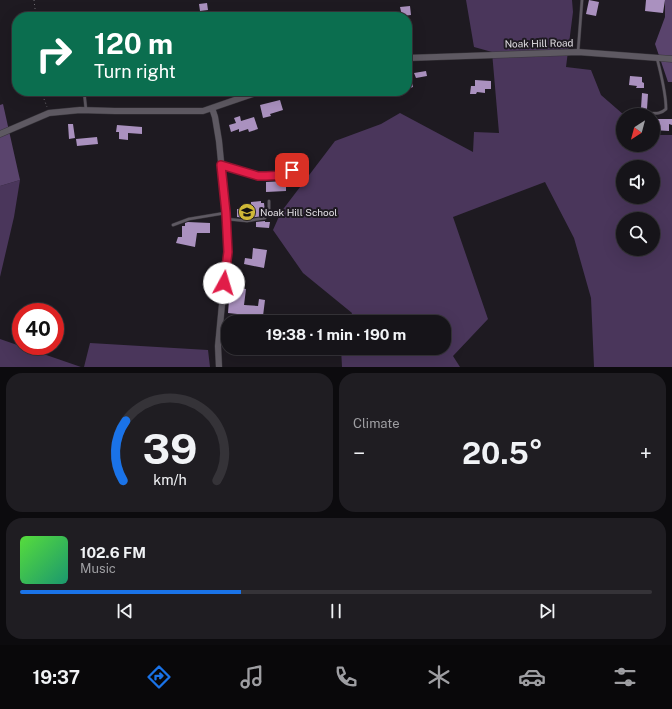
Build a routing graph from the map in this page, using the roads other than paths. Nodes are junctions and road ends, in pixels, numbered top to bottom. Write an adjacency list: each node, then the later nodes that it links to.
1 (582, 0): 2 (lane)
2 (578, 52): 3 (street, Noak Hill Road); 4 (street, Noak Hill Road)
3 (412, 58)
4 (657, 58): 5 (street, Noak Hill Road); 10 (lane)
5 (672, 59)
6 (85, 96): 9 (lane)
7 (247, 96): 8 (street)
8 (212, 108): 9 (street); 12 (street)
9 (86, 110): 11 (street)
10 (660, 113)
11 (0, 134)
12 (221, 165): 13 (lane); 15 (street)
13 (292, 170)
14 (269, 201): 15 (lane)
15 (226, 216): 16 (lane); 17 (street)
16 (173, 224)
17 (219, 328): 18 (street)
18 (219, 367)

